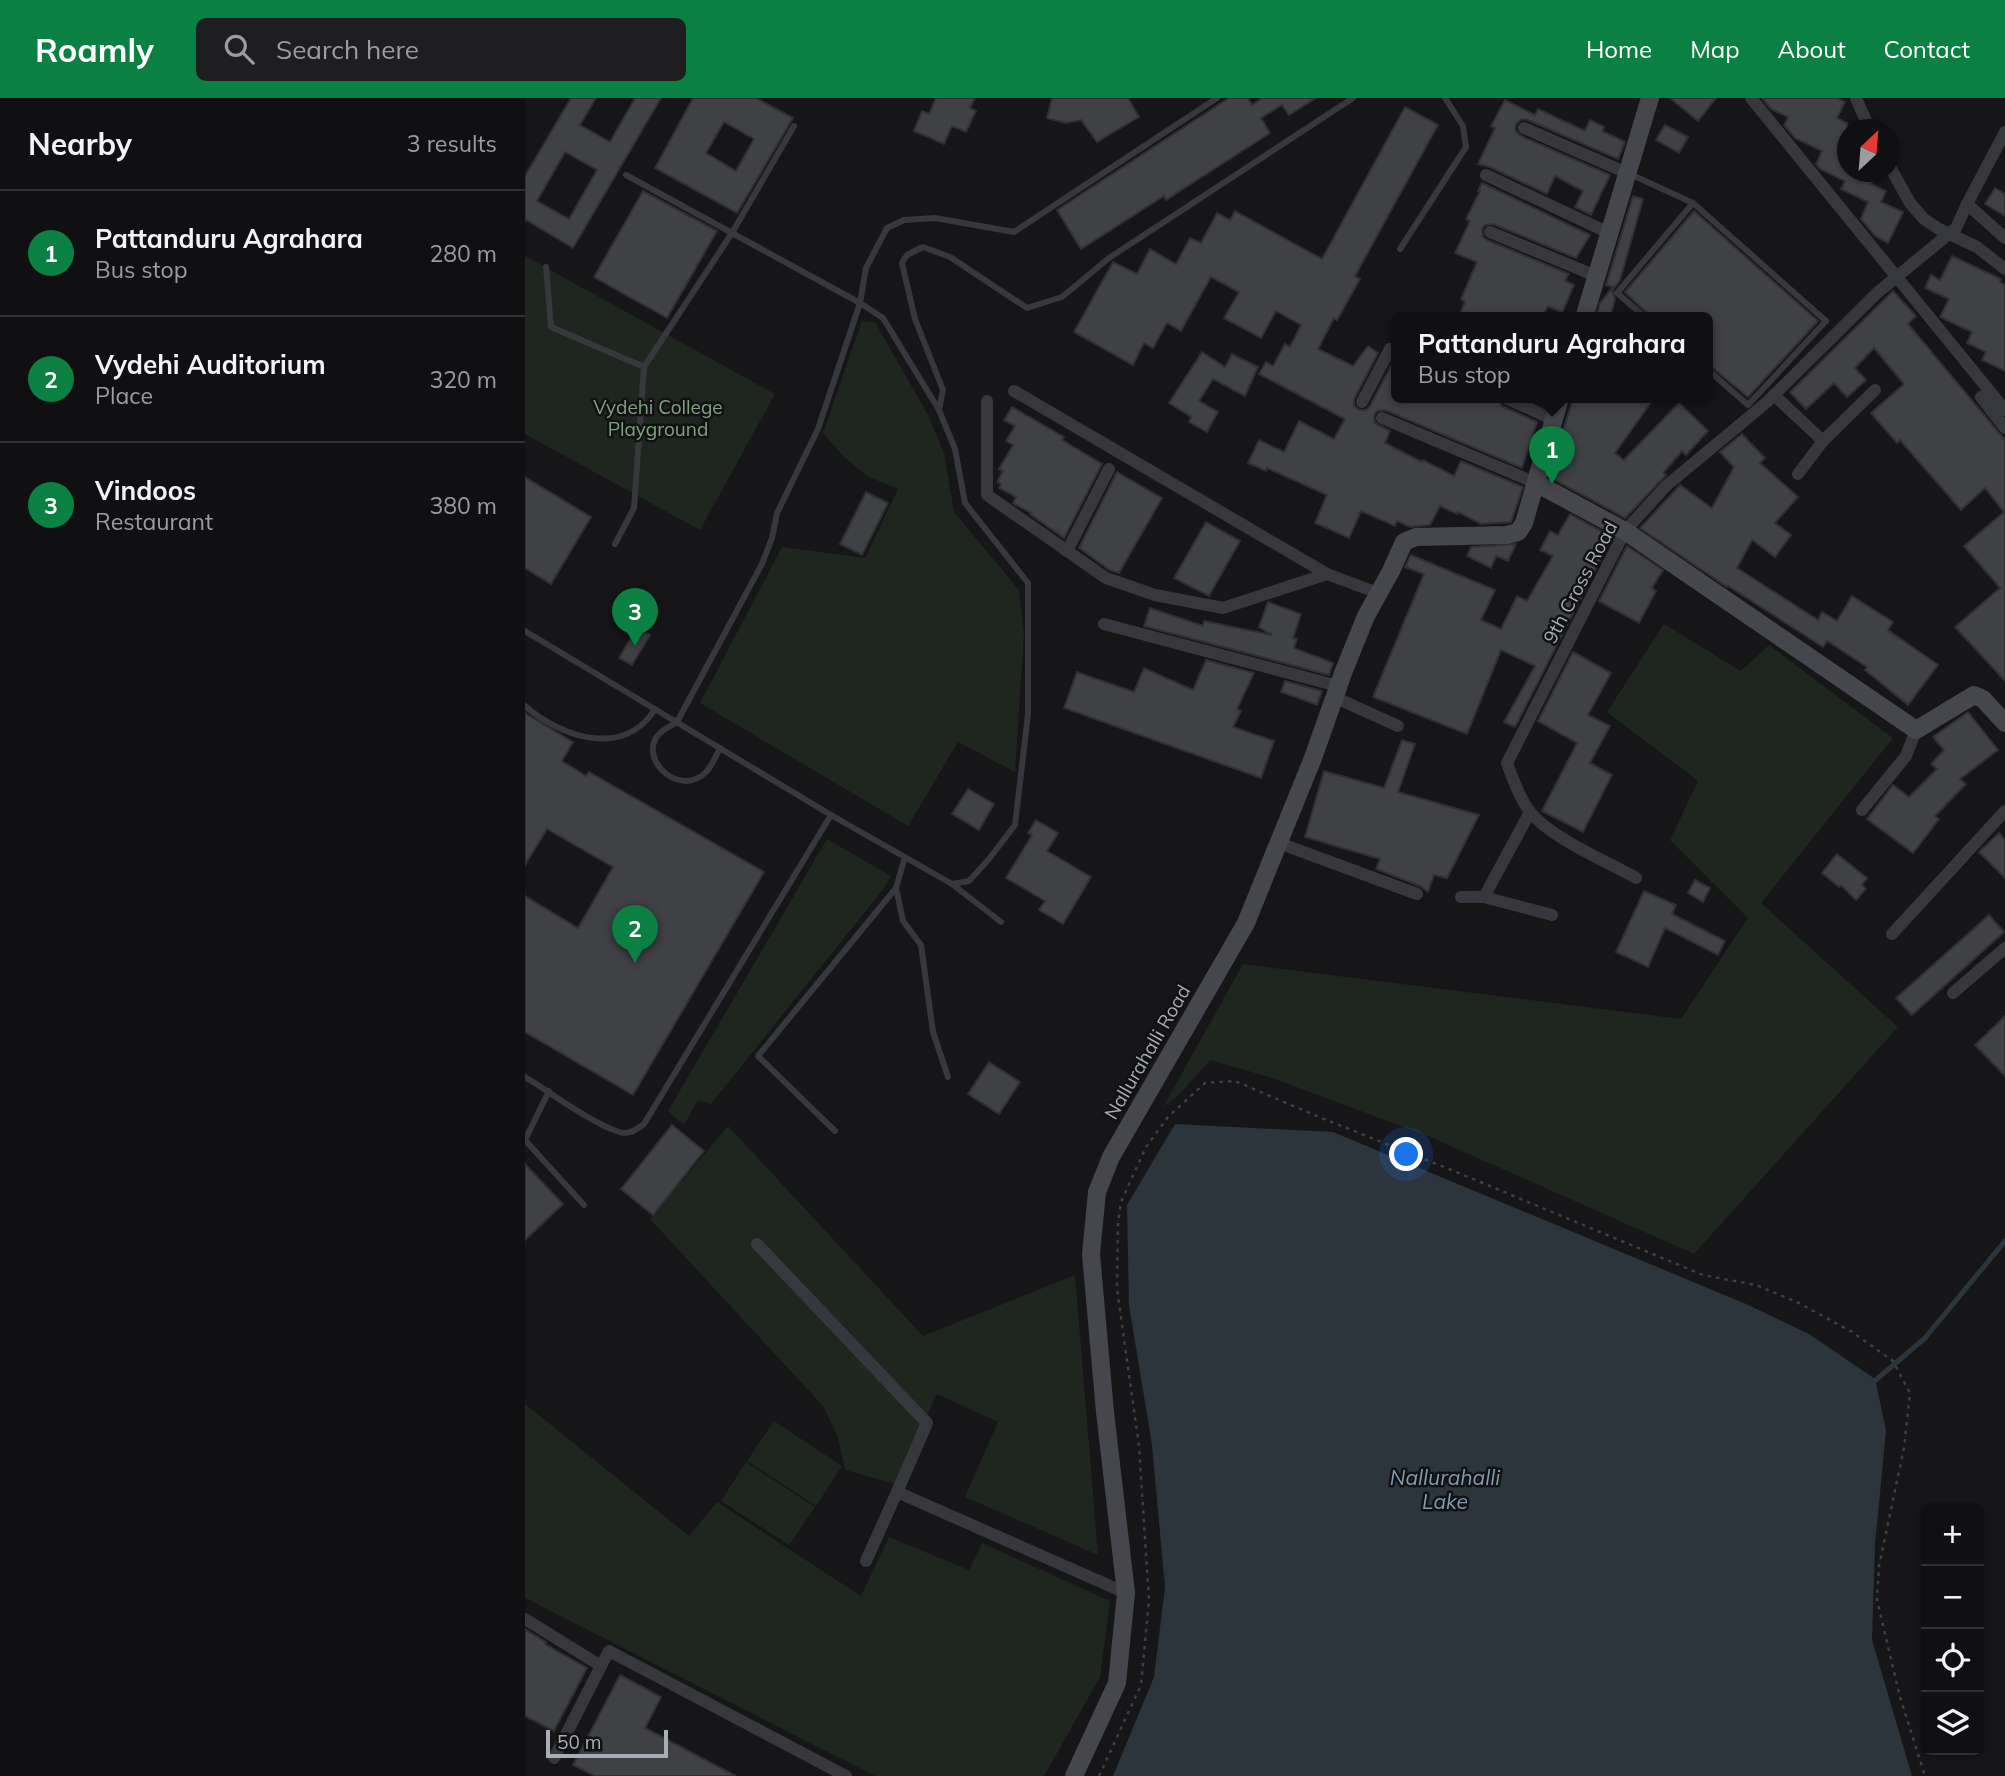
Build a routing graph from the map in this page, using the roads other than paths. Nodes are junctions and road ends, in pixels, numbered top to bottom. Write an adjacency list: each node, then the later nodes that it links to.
1 (1217, 98): 27 (lane)
2 (1353, 98): 41 (lane)
3 (1445, 98): 22 (lane)
4 (1650, 98): 11 (street)
5 (1751, 98): 26 (street)
6 (1856, 98): 7 (street)
7 (1865, 119)
8 (794, 126): 18 (lane)
9 (1524, 128): 11 (street)
10 (2005, 132): 16 (street, 9th Cross Road)
11 (1626, 173): 15 (lane); 19 (street)
12 (626, 175): 18 (lane)
13 (1486, 175): 19 (street)
14 (1898, 182): 20 (street)
15 (1693, 203): 29 (lane); 32 (lane)
16 (1967, 204): 20 (street, 9th Cross Road); 21 (street)
17 (1490, 232): 25 (street)
18 (732, 233): 27 (lane); 31 (lane)
19 (1609, 233): 25 (street)
20 (1950, 234): 24 (street); 26 (street, 9th Cross Road)
21 (2005, 237)
22 (1400, 249)
23 (546, 267): 31 (lane)
24 (2005, 269)
25 (1596, 276): 28 (street)
26 (1897, 277): 35 (street, 9th Cross Road); 42 (street)
27 (860, 303): 41 (lane); 60 (lane)
28 (1586, 312)
29 (1639, 312)
30 (1391, 349): 38 (street)
31 (644, 367): 51 (lane)
32 (1713, 374)
33 (1875, 390): 46 (street)
34 (1014, 391): 53 (street)
35 (1774, 395): 46 (street); 50 (street, 9th Cross Road)
36 (1981, 397): 45 (street)
37 (987, 401): 52 (street)
38 (1362, 402)
39 (1517, 403): 44 (street)
40 (1559, 403): 44 (street)
41 (939, 410): 72 (lane)
42 (2005, 410)
43 (1383, 418): 49 (street)
44 (1554, 420): 49 (street)
45 (2005, 428)
46 (1823, 441): 48 (street)
47 (1109, 469): 52 (street)
48 (1798, 474)
49 (1536, 483): 50 (street); 54 (street, Nallurahalli Road)
50 (1625, 531): 63 (street); 67 (street, 9th Cross Road)
51 (615, 544)
52 (1067, 551): 53 (street)
53 (1327, 574): 54 (street)
54 (1378, 593): 57 (street, Nallurahalli Road)
55 (1104, 624): 57 (street)
56 (525, 631): 59 (lane)
57 (1336, 691): 62 (street); 69 (street, Nallurahalli Road)
58 (525, 706): 59 (lane)
59 (655, 709): 60 (lane)
60 (677, 722): 64 (lane); 64 (lane)
61 (2005, 723): 63 (street)
62 (1398, 726)
63 (1916, 730): 65 (street)
64 (720, 748): 68 (lane)
65 (1862, 810)
66 (2005, 811): 79 (street)
67 (1530, 812): 71 (street, 9th Cross Road); 76 (street)
68 (831, 815): 70 (lane); 84 (lane)
69 (1279, 842): 74 (street); 90 (street, Nallurahalli Road)
70 (905, 857): 72 (lane); 73 (lane)
71 (1636, 878)
72 (952, 884): 78 (lane)
73 (896, 888): 83 (lane); 85 (lane)
74 (1417, 894)
75 (1461, 897): 76 (street)
76 (1484, 897): 77 (street)
77 (1552, 915)
78 (1001, 922)
79 (1892, 934)
80 (2005, 948): 81 (street)
81 (1953, 993)
82 (525, 1077): 84 (lane)
83 (948, 1077)
84 (549, 1091): 86 (lane)
85 (835, 1131)
86 (584, 1205)
87 (757, 1244): 88 (street)
88 (897, 1492): 89 (street); 90 (street)
89 (866, 1561)
90 (1126, 1593): 95 (street, Nallurahalli Road)
91 (525, 1619): 92 (street)
92 (601, 1666): 93 (street); 94 (street)
93 (554, 1758)
94 (846, 1776)
95 (1074, 1776)

